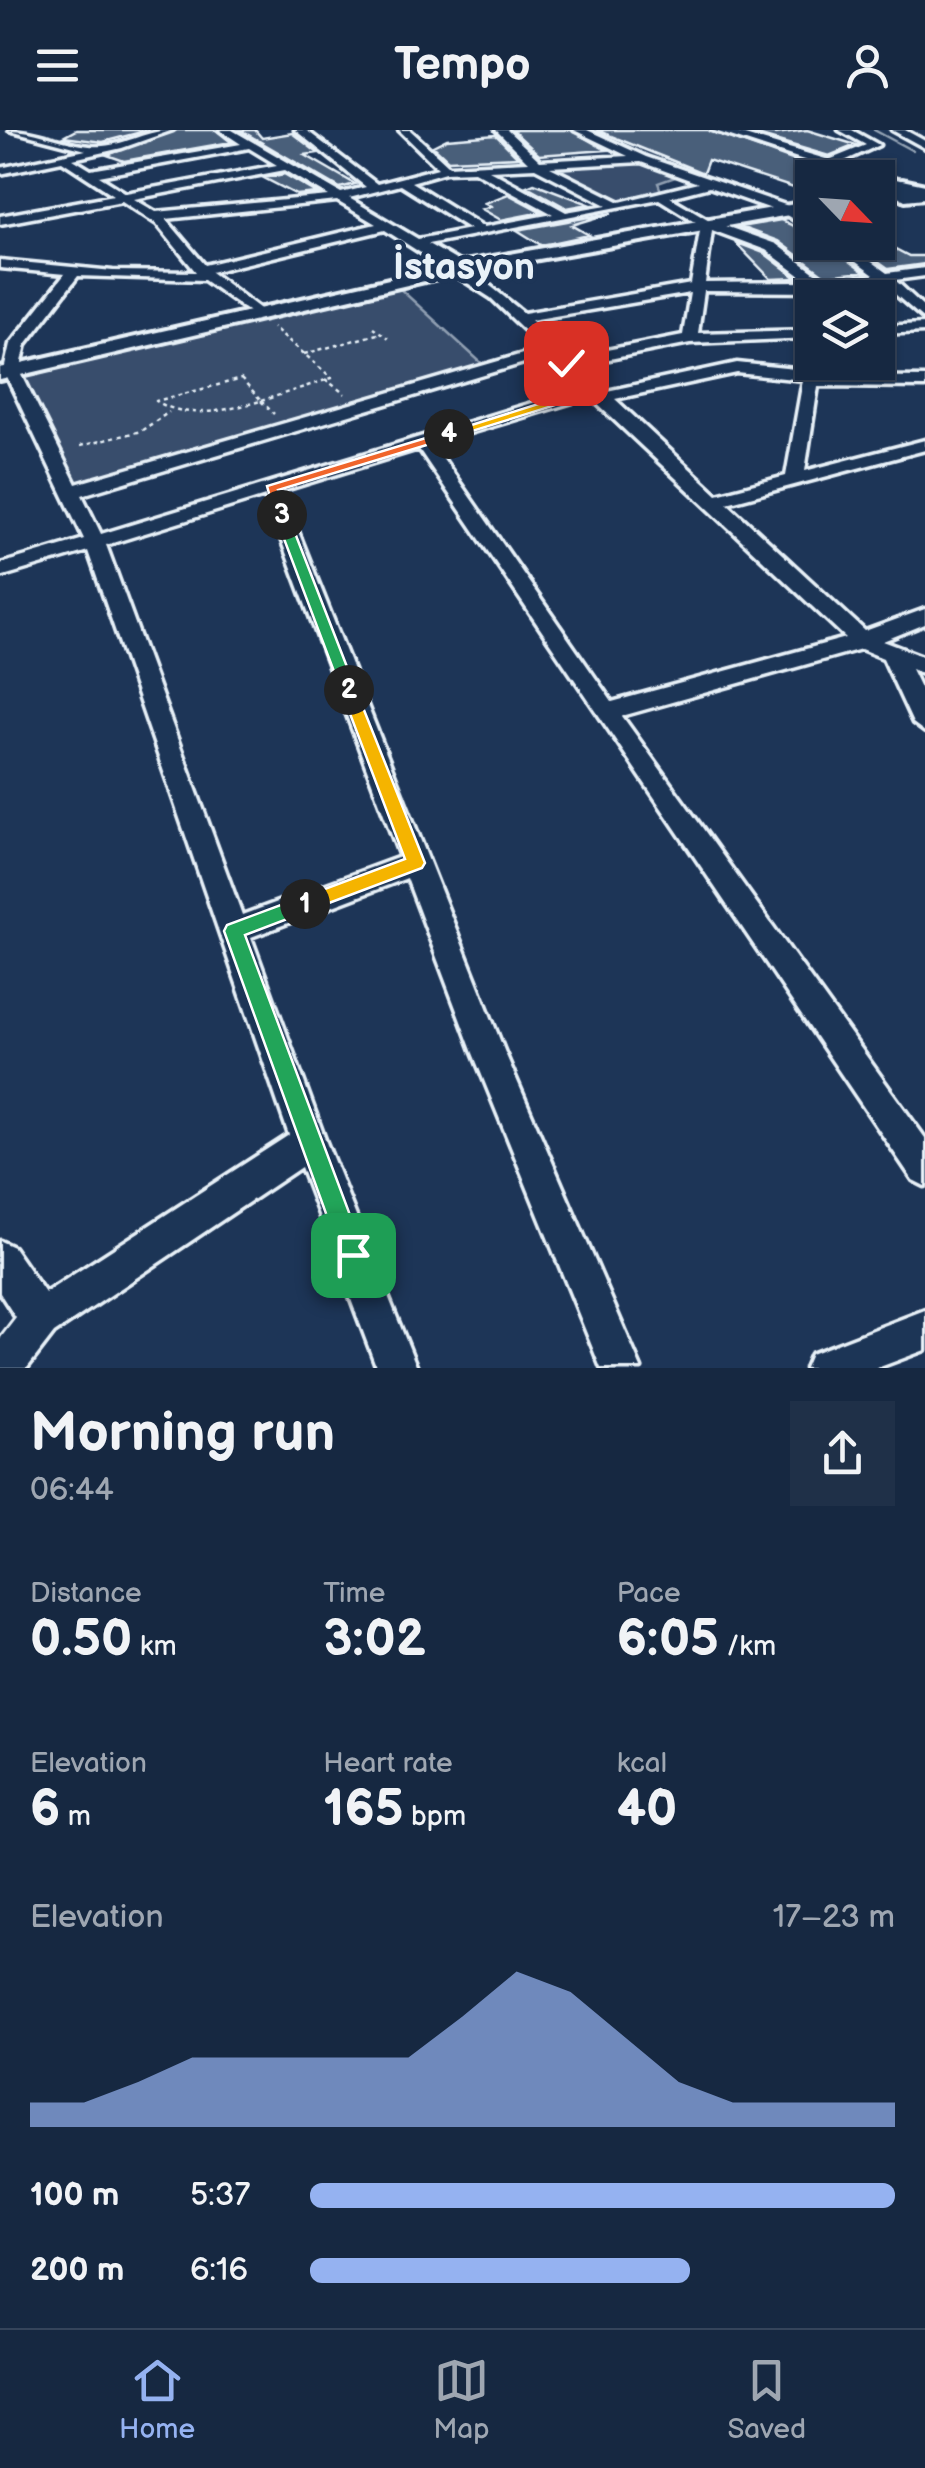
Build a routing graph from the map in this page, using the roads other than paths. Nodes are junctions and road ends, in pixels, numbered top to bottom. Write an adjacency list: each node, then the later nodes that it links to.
1 (14, 130): 12 (street)
2 (78, 130): 12 (street)
3 (168, 130): 15 (street)
4 (225, 130): 14 (street)
5 (300, 130): 28 (street)
6 (404, 130): 23 (street)
7 (501, 130): 20 (street)
8 (578, 130): 17 (street)
9 (844, 130): 19 (street)
10 (897, 130): 13 (street)
11 (723, 131): 18 (street)
12 (56, 140): 15 (street)
13 (925, 145)
14 (250, 146): 21 (street); 25 (street)
15 (102, 150): 16 (street)
16 (64, 158): 24 (street); 25 (street)
17 (642, 159): 20 (street); 27 (street)
18 (817, 160)
19 (839, 160)
20 (538, 165): 22 (street); 32 (street)
21 (285, 167): 29 (street); 31 (street)
22 (478, 168): 23 (street); 36 (street)
23 (446, 169): 26 (street)
24 (0, 170)
25 (89, 174): 29 (street)
26 (403, 182): 28 (street); 41 (street)
27 (710, 183): 30 (street); 34 (street)
28 (378, 190): 31 (street)
29 (123, 196): 35 (street); 38 (street)
30 (663, 197): 32 (street); 39 (street)
31 (337, 199): 35 (street); 40 (street)
32 (619, 206): 36 (street)
33 (795, 209): 34 (main road)
34 (787, 210): 37 (street); 39 (main road)
35 (154, 216): 48 (street)
36 (565, 216): 41 (street)
37 (795, 216)
38 (0, 220)
39 (707, 224): 45 (main road); 49 (street); 51 (street)
40 (385, 226): 42 (street); 48 (street)
41 (482, 230): 42 (street)
42 (415, 243): 45 (street)
43 (859, 260): 50 (street)
44 (0, 264): 46 (street)
45 (459, 268): 54 (main road); 56 (street)
46 (74, 272): 48 (street); 62 (street)
47 (925, 272): 50 (street)
48 (204, 273): 54 (street)
49 (811, 280)
50 (886, 280)
51 (698, 287): 53 (street); 56 (street); 60 (street)
52 (895, 288): 55 (street)
53 (795, 291)
54 (258, 314): 62 (main road)
55 (925, 316)
56 (520, 318): 61 (street)
57 (925, 328): 58 (street)
58 (895, 329)
59 (795, 335): 60 (street)
60 (690, 338): 61 (street)
61 (560, 357): 67 (street); 72 (street)
62 (6, 372): 72 (street)
63 (795, 372): 67 (street)
64 (811, 380): 70 (street)
65 (895, 380): 66 (street)
66 (925, 382)
67 (597, 393): 68 (street); 73 (street)
68 (423, 442): 71 (street); 80 (street)
69 (925, 445): 70 (street)
70 (795, 479): 73 (street)
71 (271, 488): 74 (street); 82 (street)
72 (71, 492): 74 (street)
73 (711, 501): 77 (street)
74 (95, 542): 75 (street); 83 (street)
75 (0, 572)
76 (925, 616): 77 (street)
77 (862, 642): 78 (street); 80 (street)
78 (892, 653): 79 (street); 81 (street)
79 (925, 666)
80 (606, 712): 85 (street)
81 (925, 722)
82 (416, 863): 83 (street); 91 (street)
83 (234, 931): 84 (street)
84 (309, 1142): 87 (street); 90 (street)
85 (925, 1168)
86 (0, 1260): 87 (street)
87 (40, 1319): 89 (street)
88 (925, 1330): 92 (street)
89 (2, 1368)
90 (397, 1368)
91 (621, 1368)
92 (825, 1368)

